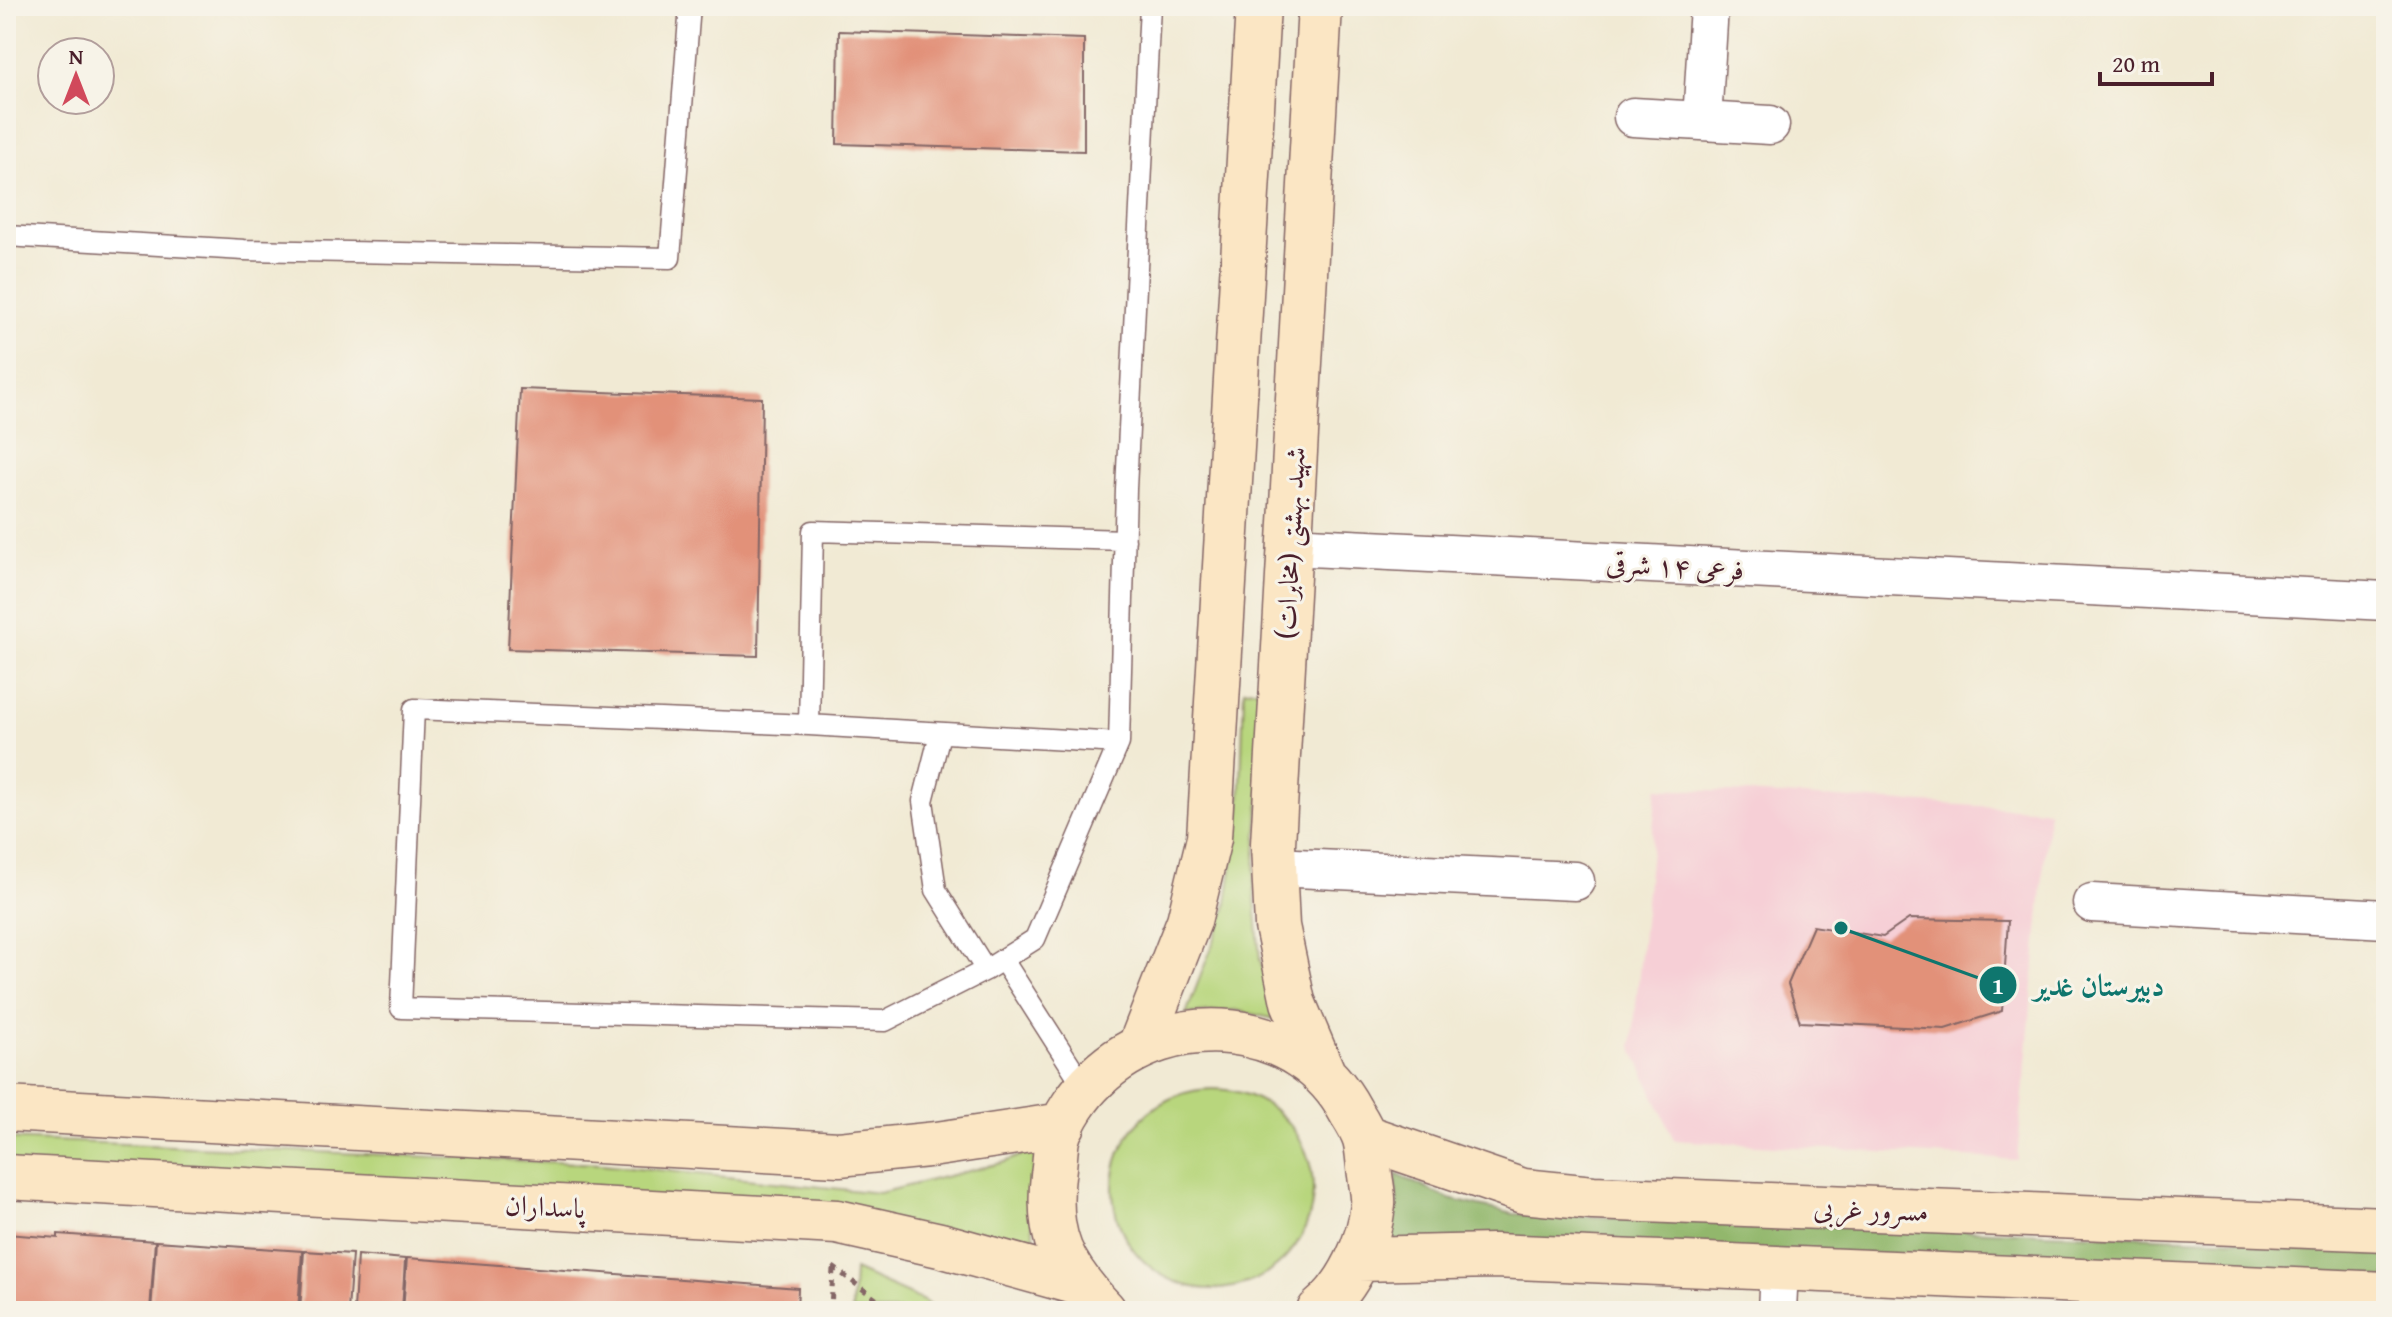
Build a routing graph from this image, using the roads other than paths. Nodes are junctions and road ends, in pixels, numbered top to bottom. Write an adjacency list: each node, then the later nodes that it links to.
1 (690, 6): 9 (lane)
2 (1150, 6): 10 (lane)
3 (1258, 6): 21 (main road)
4 (1320, 6): 11 (main road, شهید بهشتی (مخابرات))
5 (1709, 6): 7 (street)
6 (1633, 117): 7 (street)
7 (1702, 121): 8 (street)
8 (1770, 125)
9 (6, 236)
10 (1125, 540): 13 (lane); 15 (lane)
11 (1289, 546): 12 (street, فرعی ۱۴ شرقی); 16 (main road, شهید بهشتی (مخابرات))
12 (2386, 601)
13 (809, 725): 14 (lane); 20 (lane)
14 (940, 734): 15 (lane); 20 (lane)
15 (1119, 743): 20 (lane)
16 (1274, 867): 17 (street); 22 (main road, شهید بهشتی (مخابرات))
17 (1575, 881)
18 (2092, 903): 19 (street)
19 (2386, 919)
20 (994, 965): 23 (lane)
21 (1140, 1046): 22 (main road); 23 (main road)
22 (1323, 1073): 26 (main road)
23 (1085, 1088): 25 (main road)
24 (6, 1109): 25 (main road)
25 (1063, 1125): 32 (main road)
26 (1365, 1137): 28 (main road, مسرور غربی); 29 (main road)
27 (6, 1177): 32 (main road, پاسداران)
28 (2386, 1229)
29 (1359, 1259): 30 (main road); 33 (main road)
30 (1779, 1268): 31 (main road); 34 (street)
31 (2386, 1294)
32 (1091, 1297)
33 (1319, 1311)
34 (1777, 1311)

